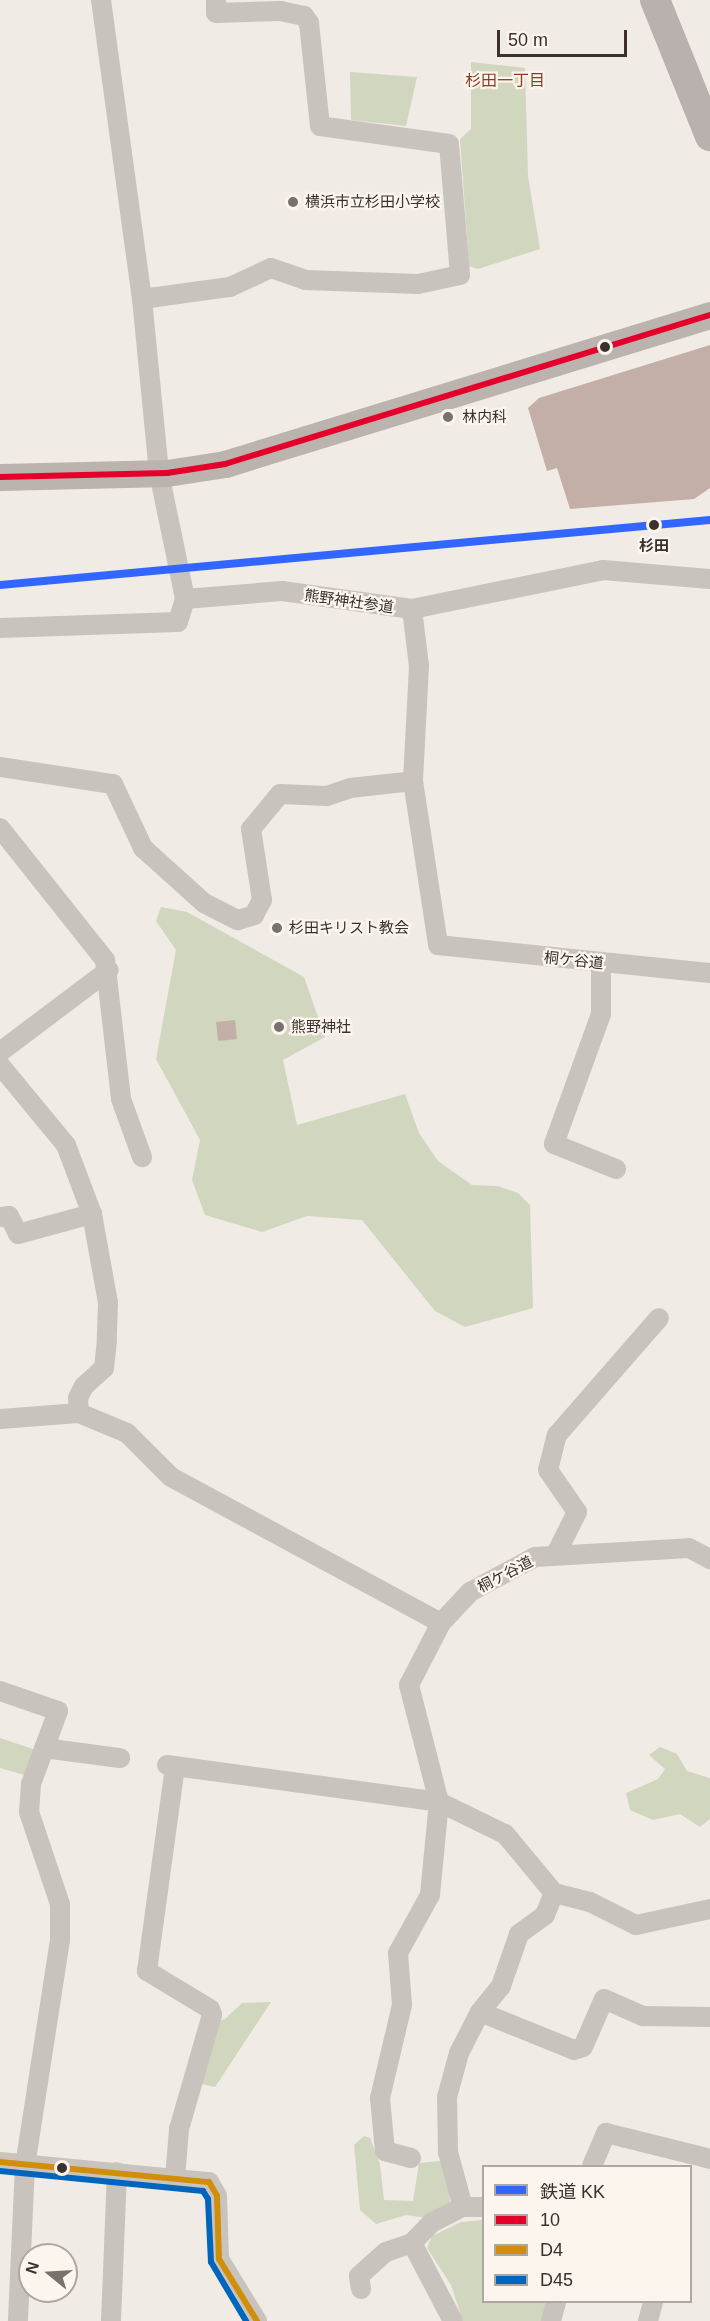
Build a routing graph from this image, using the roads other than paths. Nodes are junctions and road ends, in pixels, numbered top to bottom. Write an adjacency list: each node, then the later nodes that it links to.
1 (101, 0): 5 (street)
2 (216, 0): 5 (street)
3 (655, 0): 4 (main road)
4 (708, 123)
5 (142, 299): 7 (street)
6 (710, 315): 7 (street)
7 (159, 473): 8 (street); 10 (street)
8 (0, 477)
9 (710, 579): 11 (street)
10 (185, 599): 11 (street, 熊野神社参道); 12 (street)
11 (412, 609): 14 (street, 熊野神社参道)
12 (0, 628)
13 (0, 767): 14 (street)
14 (413, 780): 16 (street, 熊野神社参道)
15 (0, 828): 18 (street)
16 (438, 945): 17 (street, 桐ケ谷道)
17 (601, 963): 19 (street, 桐ケ谷道); 23 (street)
18 (109, 970): 20 (street); 22 (street)
19 (710, 973)
20 (0, 1052)
21 (0, 1065): 24 (street)
22 (142, 1157)
23 (616, 1169)
24 (92, 1214): 25 (street); 27 (street)
25 (0, 1216)
26 (659, 1318): 29 (street)
27 (79, 1413): 28 (street); 31 (street)
28 (0, 1419)
29 (556, 1554): 30 (street, 桐ケ谷道); 31 (street, 桐ケ谷道)
30 (710, 1559)
31 (441, 1623): 35 (street, 桐ケ谷道)
32 (0, 1691): 33 (street)
33 (44, 1748): 34 (street); 43 (street)
34 (120, 1758)
35 (439, 1802): 36 (street); 40 (street, 桐ケ谷道); 46 (street)
36 (554, 1893): 37 (street); 38 (street)
37 (710, 1909)
38 (480, 2012): 39 (street); 47 (street)
39 (710, 2017)
40 (411, 2158)
41 (697, 2160): 44 (street)
42 (0, 2162): 43 (street)
43 (25, 2165): 45 (street); 53 (street)
44 (592, 2165)
45 (117, 2172): 46 (street); 54 (street)
46 (175, 2178): 55 (street)
47 (463, 2207): 48 (street); 49 (street)
48 (482, 2207)
49 (412, 2242): 50 (street); 56 (street)
50 (361, 2289)
51 (556, 2303): 57 (street)
52 (652, 2303): 58 (street)
53 (18, 2321)
54 (111, 2321)
55 (257, 2321)
56 (453, 2321)
57 (551, 2321)
58 (648, 2321)

